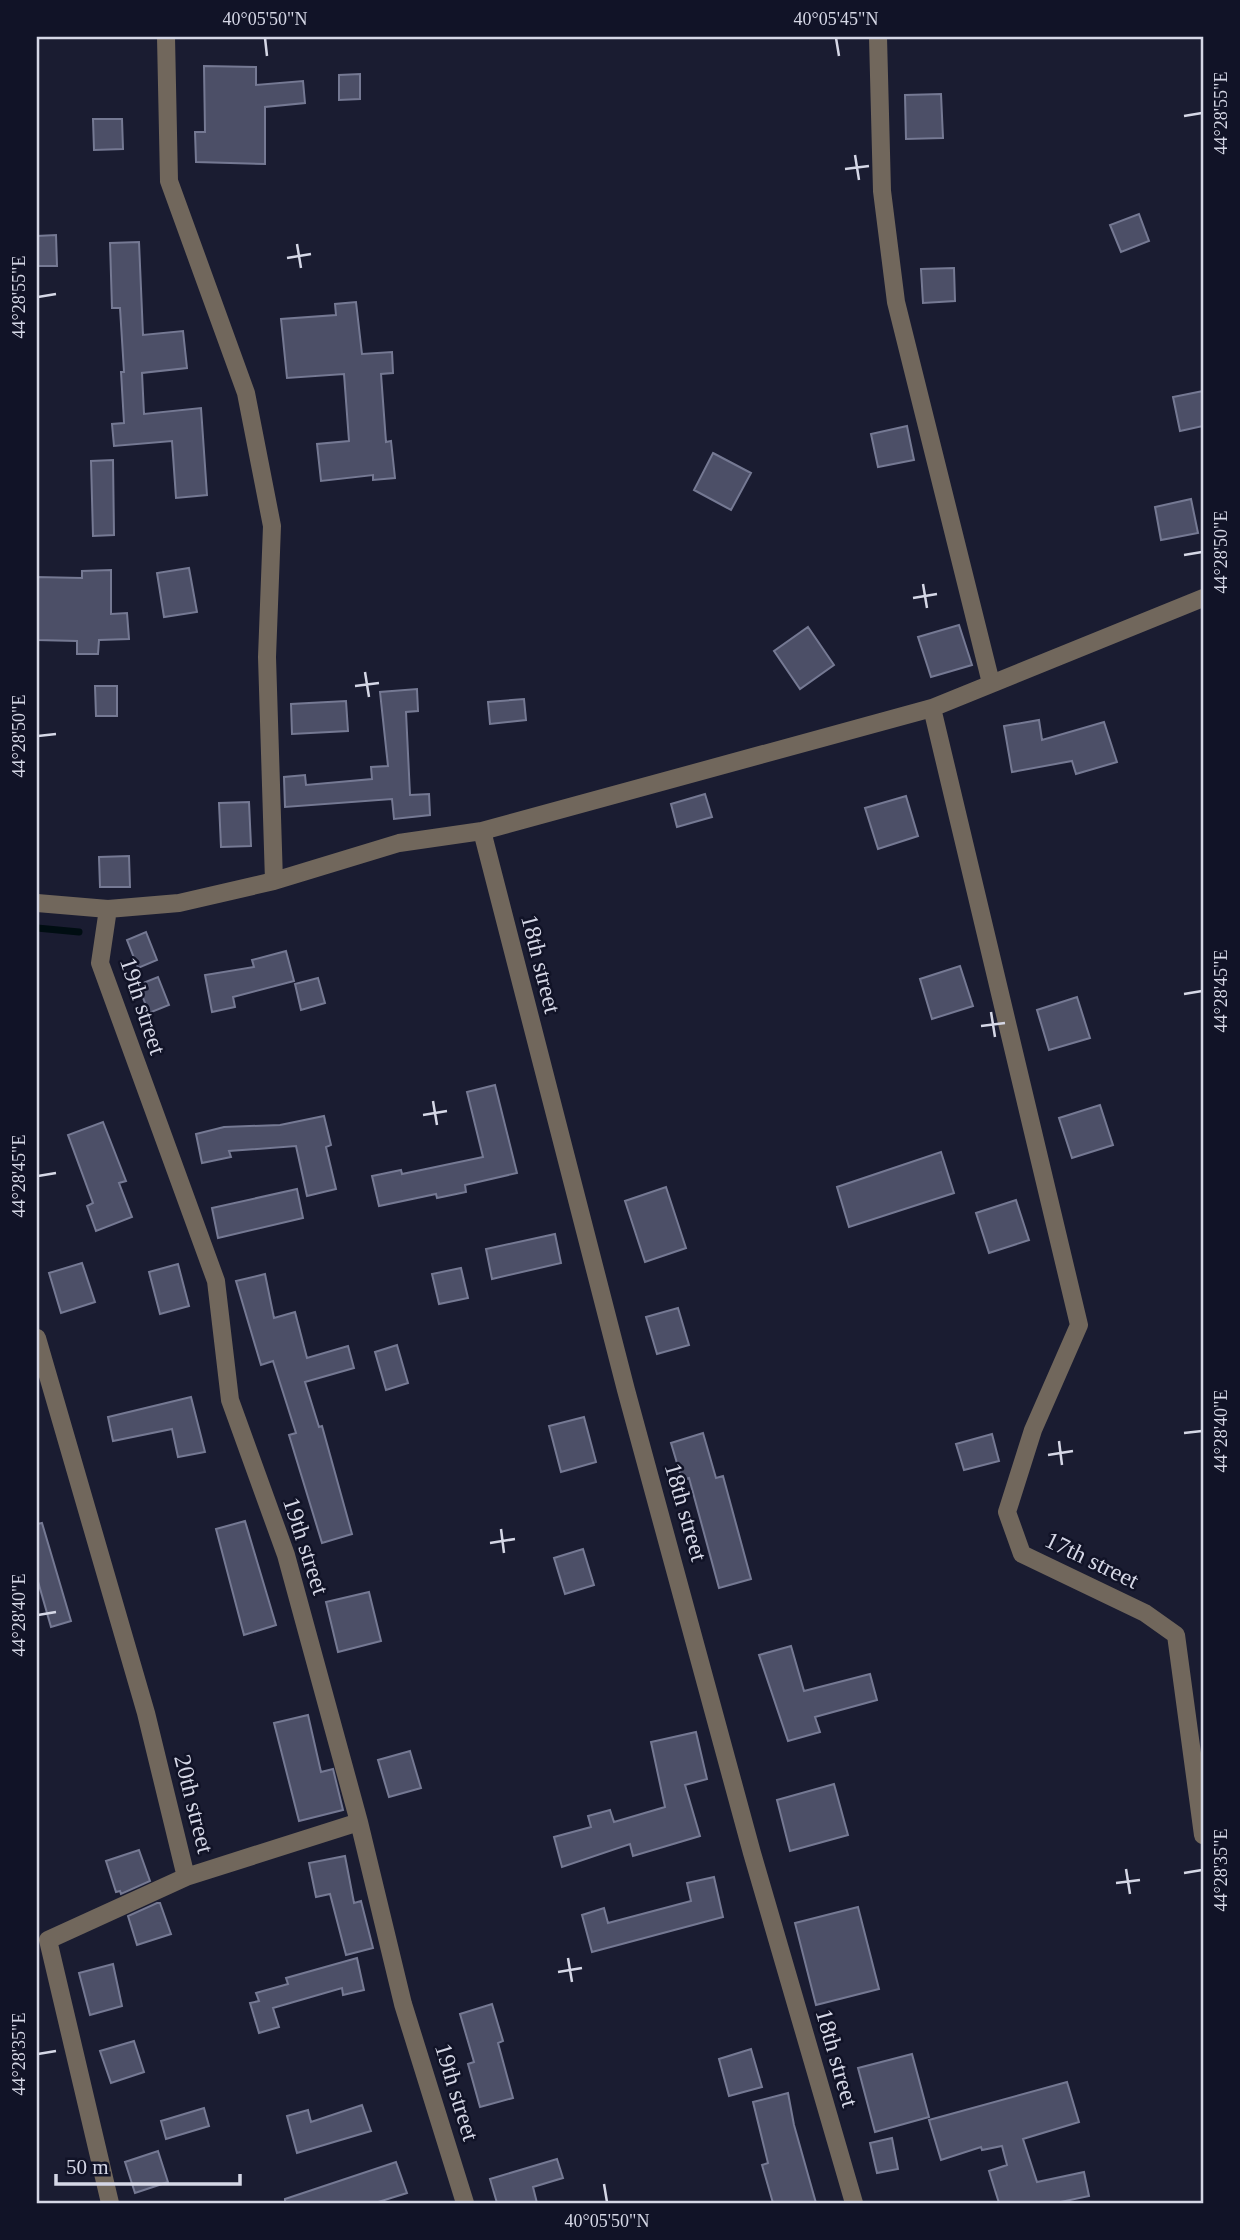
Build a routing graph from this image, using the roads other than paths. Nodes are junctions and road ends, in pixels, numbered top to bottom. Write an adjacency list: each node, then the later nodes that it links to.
1 (166, 37): 7 (street)
2 (878, 37): 4 (street)
3 (1203, 598): 4 (street)
4 (991, 683): 5 (street)
5 (932, 708): 6 (street); 12 (street, 17th street)
6 (482, 831): 7 (street); 16 (street, 18th street)
7 (274, 881): 9 (street)
8 (37, 903): 9 (street)
9 (108, 909): 11 (street, 19th street)
10 (37, 1338): 13 (street, 20th street)
11 (359, 1822): 13 (street); 15 (street, 19th street)
12 (1203, 1835)
13 (186, 1877): 14 (street, 20th street)
14 (110, 2203)
15 (465, 2203)
16 (855, 2203)

